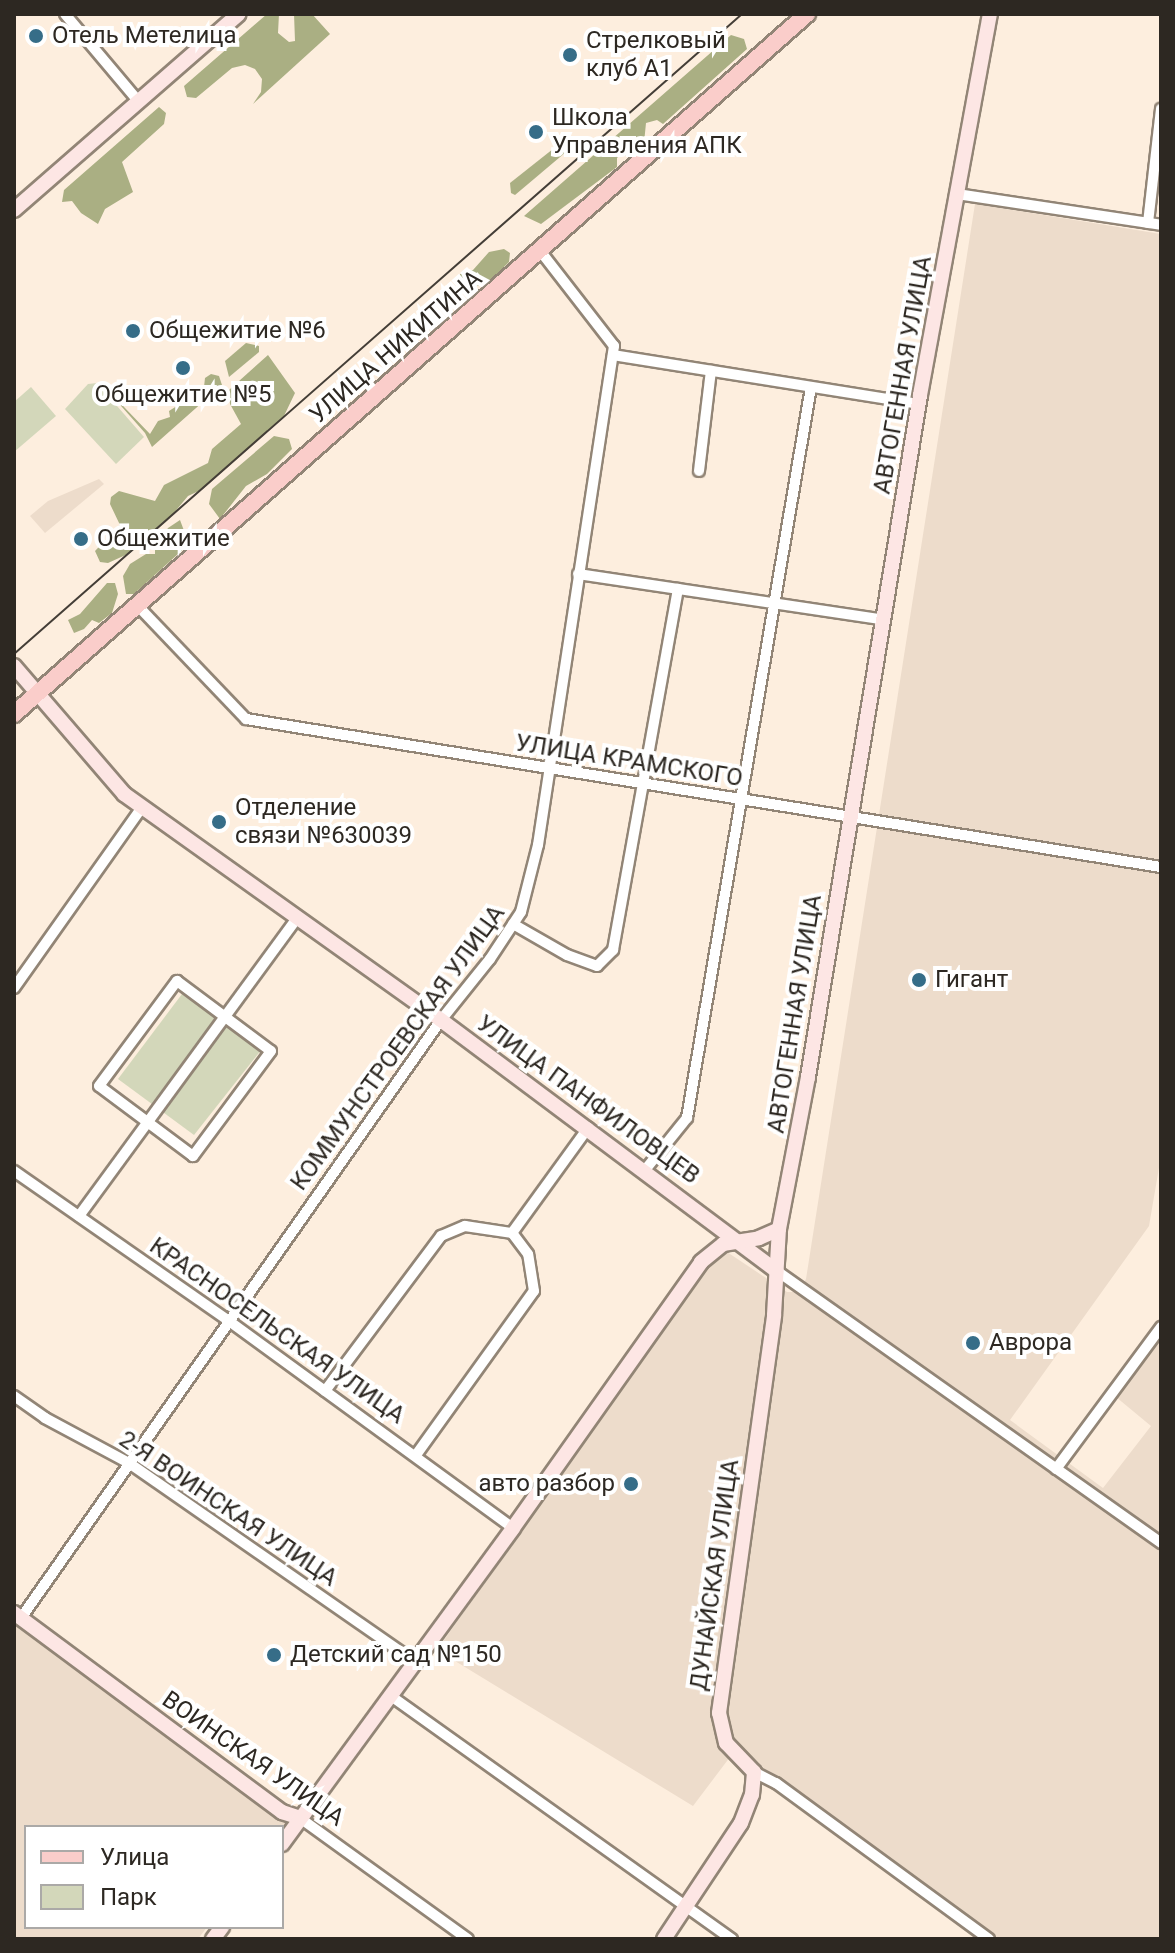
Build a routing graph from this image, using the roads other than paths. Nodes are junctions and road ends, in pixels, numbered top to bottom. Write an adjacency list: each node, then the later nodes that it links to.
1 (65, 14): 5 (street)
2 (239, 14): 5 (street)
3 (807, 14): 11 (main road, УЛИЦА НИКИТИНА)
4 (990, 14): 7 (street, АВТОГЕННАЯ УЛИЦА)
5 (139, 102): 8 (street)
6 (1161, 109): 9 (street)
7 (957, 194): 9 (street); 15 (street, АВТОГЕННАЯ УЛИЦА)
8 (14, 210)
9 (1148, 223): 10 (street)
10 (1161, 225)
11 (541, 252): 12 (street); 20 (main road, УЛИЦА НИКИТИНА)
12 (613, 355): 13 (street); 17 (street, КОММУНСТРОЕВСКАЯ УЛИЦА)
13 (711, 371): 14 (street); 16 (street)
14 (811, 387): 15 (street); 19 (street)
15 (918, 404): 21 (street, АВТОГЕННАЯ УЛИЦА)
16 (699, 471)
17 (578, 574): 18 (street); 25 (street, КОММУНСТРОЕВСКАЯ УЛИЦА)
18 (678, 589): 19 (street); 26 (street)
19 (775, 603): 21 (street); 27 (street)
20 (137, 605): 23 (main road, УЛИЦА НИКИТИНА); 25 (street, УЛИЦА КРАМСКОГО)
21 (884, 620): 29 (street, АВТОГЕННАЯ УЛИЦА)
22 (14, 666): 23 (street, УЛИЦА ПАНФИЛОВЦЕВ)
23 (38, 693): 24 (main road, УЛИЦА НИКИТИНА); 28 (street, УЛИЦА ПАНФИЛОВЦЕВ)
24 (14, 714)
25 (548, 769): 26 (street, УЛИЦА КРАМСКОГО); 32 (street, КОММУНСТРОЕВСКАЯ УЛИЦА)
26 (645, 784): 27 (street, УЛИЦА КРАМСКОГО); 32 (street)
27 (744, 799): 29 (street, УЛИЦА КРАМСКОГО); 38 (street)
28 (142, 807): 31 (street, УЛИЦА ПАНФИЛОВЦЕВ); 33 (street)
29 (849, 817): 30 (street, УЛИЦА КРАМСКОГО); 41 (street, АВТОГЕННАЯ УЛИЦА)
30 (1161, 867)
31 (297, 918): 34 (street); 35 (street, УЛИЦА ПАНФИЛОВЦЕВ)
32 (513, 924): 35 (street, КОММУНСТРОЕВСКАЯ УЛИЦА)
33 (14, 988)
34 (225, 1017): 36 (street); 36 (street); 36 (street)
35 (441, 1020): 37 (street, УЛИЦА ПАНФИЛОВЦЕВ); 45 (street, КОММУНСТРОЕВСКАЯ УЛИЦА)
36 (148, 1122): 40 (street)
37 (588, 1128): 38 (street, УЛИЦА ПАНФИЛОВЦЕВ); 42 (street)
38 (645, 1170): 43 (street, УЛИЦА ПАНФИЛОВЦЕВ)
39 (14, 1171): 40 (street, КРАСНОСЕЛЬСКАЯ УЛИЦА)
40 (79, 1216): 45 (street, КРАСНОСЕЛЬСКАЯ УЛИЦА)
41 (779, 1229): 43 (street); 44 (street, ДУНАЙСКАЯ УЛИЦА)
42 (512, 1233): 47 (street); 49 (street)
43 (737, 1241): 44 (street, УЛИЦА ПАНФИЛОВЦЕВ); 52 (street)
44 (777, 1271): 51 (street, УЛИЦА ПАНФИЛОВЦЕВ); 57 (street, ДУНАЙСКАЯ УЛИЦА)
45 (229, 1321): 47 (street, КРАСНОСЕЛЬСКАЯ УЛИЦА); 50 (street, КОММУНСТРОЕВСКАЯ УЛИЦА)
46 (1161, 1327): 51 (street)
47 (325, 1391): 49 (street, КРАСНОСЕЛЬСКАЯ УЛИЦА)
48 (14, 1396): 50 (street, 2-Я ВОИНСКАЯ УЛИЦА)
49 (416, 1455): 52 (street, КРАСНОСЕЛЬСКАЯ УЛИЦА)
50 (129, 1463): 54 (street, КОММУНСТРОЕВСКАЯ УЛИЦА); 55 (street, 2-Я ВОИНСКАЯ УЛИЦА)
51 (1056, 1469): 53 (street, УЛИЦА ПАНФИЛОВЦЕВ)
52 (513, 1528): 55 (street)
53 (1161, 1543)
54 (17, 1615): 58 (street, ВОИНСКАЯ УЛИЦА)
55 (415, 1662): 56 (street)
56 (391, 1696): 58 (street); 60 (street)
57 (754, 1772): 60 (street); 64 (street)
58 (300, 1818): 59 (street); 61 (street, ВОИНСКАЯ УЛИЦА)
59 (284, 1841)
60 (686, 1908): 62 (street); 63 (street)
61 (468, 1939)
62 (664, 1939)
63 (732, 1939)
64 (989, 1939)

